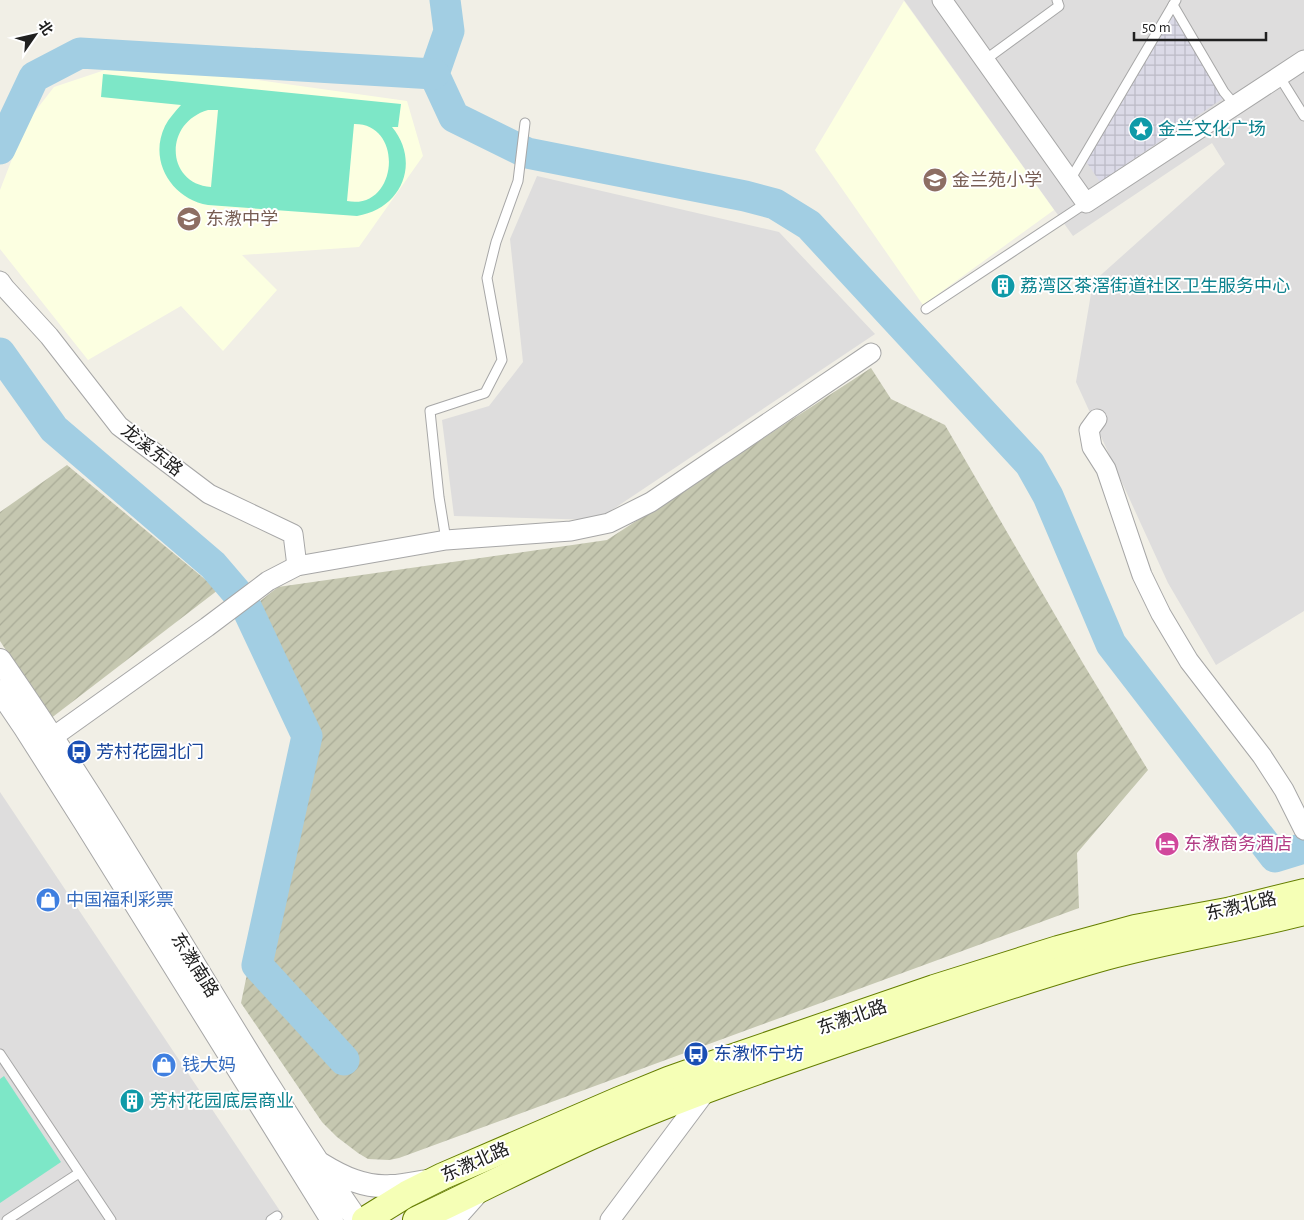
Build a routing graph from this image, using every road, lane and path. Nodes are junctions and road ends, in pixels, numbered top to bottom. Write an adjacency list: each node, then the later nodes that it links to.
1 (942, 0): 4 (street)
2 (1057, 0): 4 (lane)
3 (1174, 2): 7 (lane); 10 (lane)
4 (985, 60): 10 (street)
5 (1304, 60): 6 (street)
6 (1279, 76): 7 (street); 8 (lane)
7 (1235, 106): 11 (street)
8 (1304, 116)
9 (525, 124): 16 (lane)
10 (1070, 180): 11 (street)
11 (1086, 203): 13 (lane)
12 (2, 285): 17 (street, 龙溪东路)
13 (926, 309)
14 (871, 353): 16 (street)
15 (1097, 419): 21 (street)
16 (446, 540): 17 (street)
17 (296, 566): 20 (street)
18 (0, 660): 20 (street, 东漖南路)
19 (0, 691): 32 (street, 东漖南路)
20 (53, 737): 26 (street, 东漖南路)
21 (1302, 826)
22 (1304, 892): 28 (main road, 东漖北路)
23 (1304, 912): 25 (main road, 东漖北路)
24 (0, 1054): 27 (lane)
25 (707, 1090): 29 (main road, 东漖北路); 37 (street)
26 (319, 1162): 28 (street); 33 (street, 东漖南路)
27 (80, 1173): 30 (lane); 31 (lane)
28 (434, 1180): 34 (main road, 东漖北路)
29 (480, 1189): 35 (main road, 东漖北路); 36 (street)
30 (7, 1220)
31 (111, 1220)
32 (332, 1220)
33 (357, 1220)
34 (365, 1220)
35 (416, 1220)
36 (453, 1220)
37 (610, 1220)

